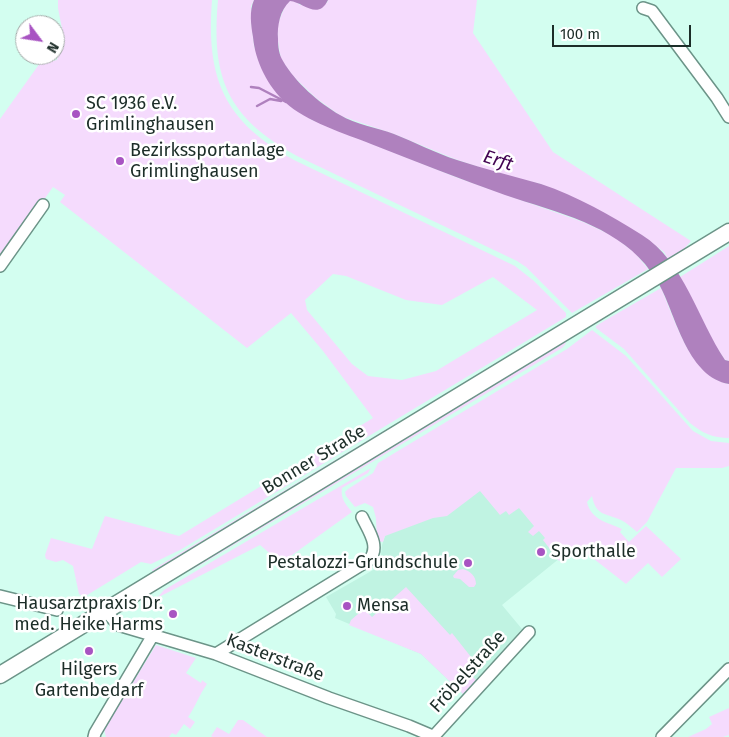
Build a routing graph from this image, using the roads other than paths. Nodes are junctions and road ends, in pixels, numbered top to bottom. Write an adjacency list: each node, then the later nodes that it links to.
1 (643, 8): 2 (street)
2 (729, 117)
3 (43, 205): 5 (street)
4 (729, 232): 9 (main road, Bonner Straße)
5 (0, 266)
6 (362, 517): 12 (street)
7 (0, 596): 8 (street)
8 (57, 610)
9 (106, 610): 11 (street, Kasterstraße); 14 (main road, Bonner Straße)
10 (529, 632): 16 (street, Fröbelstraße)
11 (153, 635): 12 (street, Kasterstraße); 15 (street)
12 (216, 654): 16 (street, Kasterstraße)
13 (729, 669): 17 (street)
14 (0, 675)
15 (94, 737)
16 (434, 737)
17 (662, 737)

